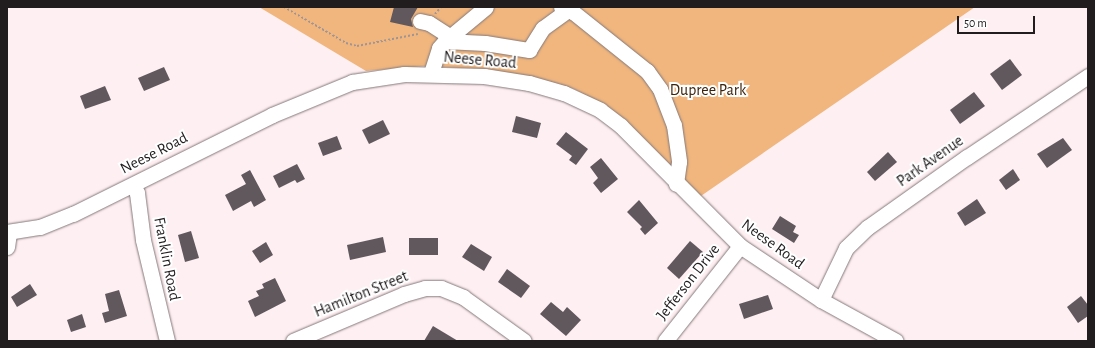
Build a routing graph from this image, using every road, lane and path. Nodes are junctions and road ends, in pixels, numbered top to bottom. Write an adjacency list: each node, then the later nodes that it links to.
1 (284, 7): 4 (path)
2 (486, 7): 5 (street)
3 (568, 8): 5 (street); 8 (street)
4 (425, 22): 5 (street)
5 (447, 39): 6 (street)
6 (431, 73): 8 (street, Neese Road); 9 (street, Neese Road)
7 (1088, 76): 12 (street, Park Avenue)
8 (676, 184): 11 (street, Neese Road)
9 (133, 185): 10 (street, Neese Road); 13 (street, Franklin Road)
10 (8, 237)
11 (740, 246): 12 (street, Neese Road); 16 (street, Jefferson Drive)
12 (820, 300): 17 (street, Neese Road)
13 (167, 341)
14 (293, 341): 15 (street, Hamilton Street)
15 (524, 341)
16 (665, 341)
17 (896, 341)

